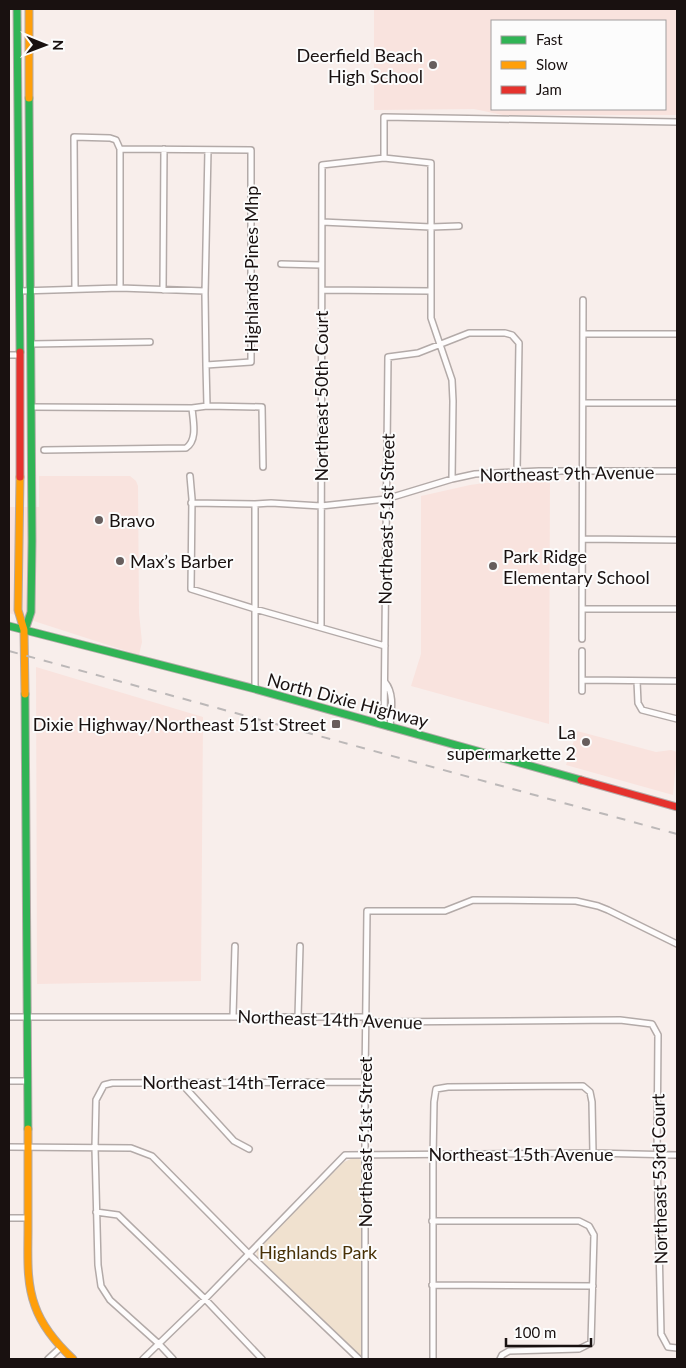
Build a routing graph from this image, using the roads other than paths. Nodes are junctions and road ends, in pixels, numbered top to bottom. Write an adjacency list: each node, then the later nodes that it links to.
1 (17, 9): 18 (main road)
2 (29, 9): 15 (main road)
3 (677, 122): 7 (street)
4 (120, 149): 5 (street); 13 (street); 14 (street)
5 (164, 149): 6 (street); 16 (street)
6 (208, 150): 19 (street); 29 (street, Highlands Pines Mhp)
7 (384, 158): 8 (street, Northeast 50th Court); 9 (street)
8 (322, 222): 9 (street); 12 (street, Northeast 50th Court)
9 (431, 226): 10 (street); 20 (street)
10 (459, 226)
11 (281, 264): 12 (street)
12 (320, 265): 17 (street, Northeast 50th Court)
13 (120, 288): 14 (street); 16 (street)
14 (75, 289): 15 (street)
15 (31, 290): 18 (street); 25 (main road)
16 (163, 290): 19 (street)
17 (322, 290): 20 (street); 46 (street, Northeast 50th Court)
18 (20, 291): 28 (main road)
19 (205, 291): 29 (street)
20 (430, 291): 26 (street)
21 (583, 300): 22 (street)
22 (583, 334): 23 (street); 31 (street)
23 (677, 334)
24 (150, 342): 25 (street)
25 (31, 344): 33 (main road)
26 (440, 344): 38 (street); 42 (street); 43 (street, Northeast 51st Street)
27 (9, 355): 28 (street)
28 (20, 355): 35 (main road); 54 (main road)
29 (206, 364): 32 (street)
30 (677, 403): 31 (street)
31 (583, 404): 39 (street)
32 (207, 406): 34 (street); 37 (street)
33 (32, 407): 34 (street); 35 (main road)
34 (192, 408): 36 (street)
35 (32, 422): 54 (main road)
36 (44, 450)
37 (263, 468)
38 (517, 471): 39 (street, Northeast 9th Avenue); 42 (street, Northeast 9th Avenue)
39 (583, 471): 40 (street, Northeast 9th Avenue); 47 (street)
40 (677, 471)
41 (190, 476): 44 (street)
42 (452, 479): 43 (street, Northeast 9th Avenue)
43 (386, 499): 46 (street, Northeast 9th Avenue); 56 (street, Northeast 51st Street)
44 (191, 503): 45 (street, Northeast 9th Avenue); 49 (street)
45 (255, 504): 46 (street, Northeast 9th Avenue); 49 (street)
46 (321, 506): 53 (street, Northeast 50th Court)
47 (583, 539): 48 (street); 50 (street)
48 (677, 540)
49 (255, 609): 53 (street); 61 (street)
50 (583, 609): 51 (street); 55 (street)
51 (677, 609)
52 (9, 626): 54 (main road, North Dixie Highway)
53 (321, 627): 56 (street)
54 (24, 630): 61 (main road, North Dixie Highway); 71 (main road)
55 (582, 639)
56 (385, 646): 64 (street, Northeast 51st Street)
57 (582, 651): 58 (street)
58 (583, 680): 59 (street); 62 (street)
59 (638, 680): 60 (street); 63 (street)
60 (677, 681)
61 (255, 689): 64 (main road, North Dixie Highway)
62 (582, 691)
63 (677, 719)
64 (387, 726): 65 (main road, North Dixie Highway)
65 (677, 807)
66 (677, 944): 73 (street, Northeast 51st Street)
67 (235, 946): 69 (street)
68 (300, 946): 72 (street)
69 (233, 1016): 71 (street, Northeast 14th Avenue); 72 (street, Northeast 14th Avenue)
70 (9, 1017): 71 (street, Northeast 14th Avenue)
71 (27, 1017): 76 (main road)
72 (298, 1017): 73 (street, Northeast 14th Avenue)
73 (366, 1017): 74 (street, Northeast 14th Avenue); 78 (street, Northeast 51st Street)
74 (652, 1024): 85 (street, Northeast 53rd Court)
75 (9, 1081): 76 (street)
76 (27, 1081): 80 (main road)
77 (180, 1082): 78 (street, Northeast 14th Terrace); 81 (street, Northeast 14th Terrace); 82 (street)
78 (365, 1082): 87 (street, Northeast 51st Street)
79 (9, 1147): 80 (street)
80 (28, 1147): 81 (street); 90 (main road)
81 (95, 1148): 88 (street); 92 (street)
82 (249, 1149)
83 (593, 1153): 84 (street, Northeast 15th Avenue); 84 (street); 85 (street, Northeast 15th Avenue)
84 (433, 1154): 87 (street, Northeast 15th Avenue); 91 (street)
85 (657, 1154): 86 (street, Northeast 15th Avenue); 98 (street, Northeast 53rd Court)
86 (677, 1155)
87 (366, 1156): 92 (street, Northeast 15th Avenue); 106 (street, Northeast 51st Street)
88 (96, 1212): 95 (street); 96 (street)
89 (9, 1218): 90 (street)
90 (28, 1218): 97 (main road)
91 (432, 1221): 93 (street); 94 (street)
92 (249, 1254): 95 (street, Northeast 15th Avenue); 105 (street)
93 (432, 1285): 94 (street); 107 (street)
94 (594, 1286): 99 (street)
95 (205, 1299): 96 (street, Northeast 15th Avenue); 104 (street)
96 (159, 1344): 102 (street, Northeast 15th Avenue); 103 (street)
97 (60, 1348): 100 (street); 101 (main road)
98 (677, 1348)
99 (501, 1357)
100 (48, 1359)
101 (73, 1359)
102 (143, 1359)
103 (173, 1359)
104 (262, 1359)
105 (359, 1359)
106 (365, 1359)
107 (432, 1359)

